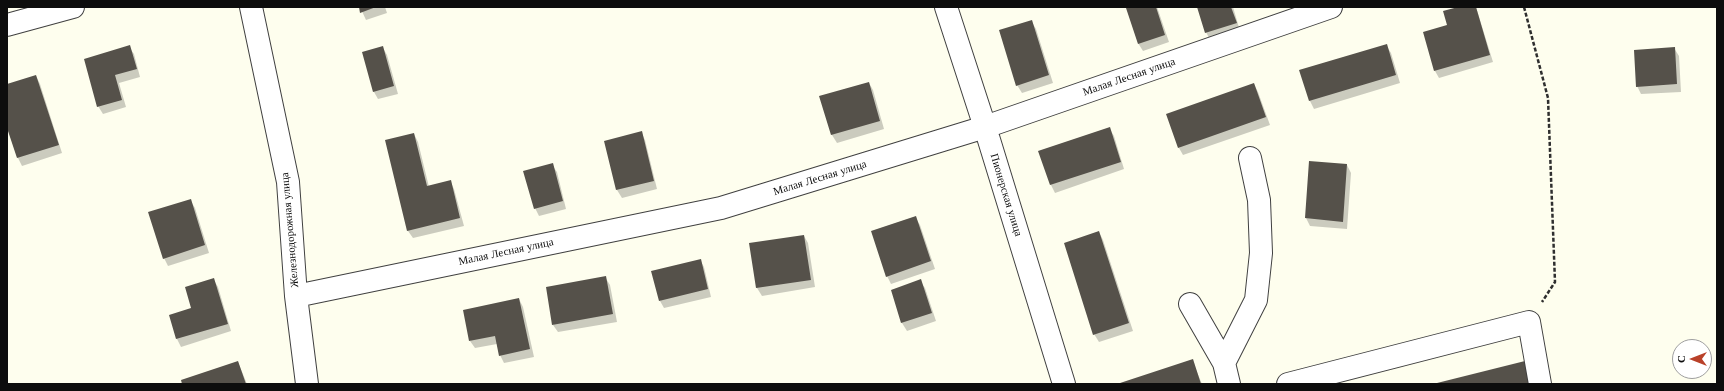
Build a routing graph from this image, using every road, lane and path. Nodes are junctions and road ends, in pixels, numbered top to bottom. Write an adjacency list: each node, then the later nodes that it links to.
1 (73, 7): 6 (street)
2 (251, 7): 9 (street, Железнодорожная улица)
3 (946, 7): 7 (street, Пионерская улица)
4 (1331, 7): 7 (street, Малая Лесная улица)
5 (1524, 7): 11 (path)
6 (7, 25)
7 (985, 127): 9 (street, Малая Лесная улица); 14 (street, Пионерская улица)
8 (1250, 158): 12 (street)
9 (296, 296): 13 (street, Железнодорожная улица)
10 (1190, 304): 12 (street)
11 (1529, 322): 16 (street); 17 (street)
12 (1224, 363): 15 (street)
13 (307, 384)
14 (1064, 384)
15 (1229, 384)
16 (1288, 384)
17 (1540, 384)

